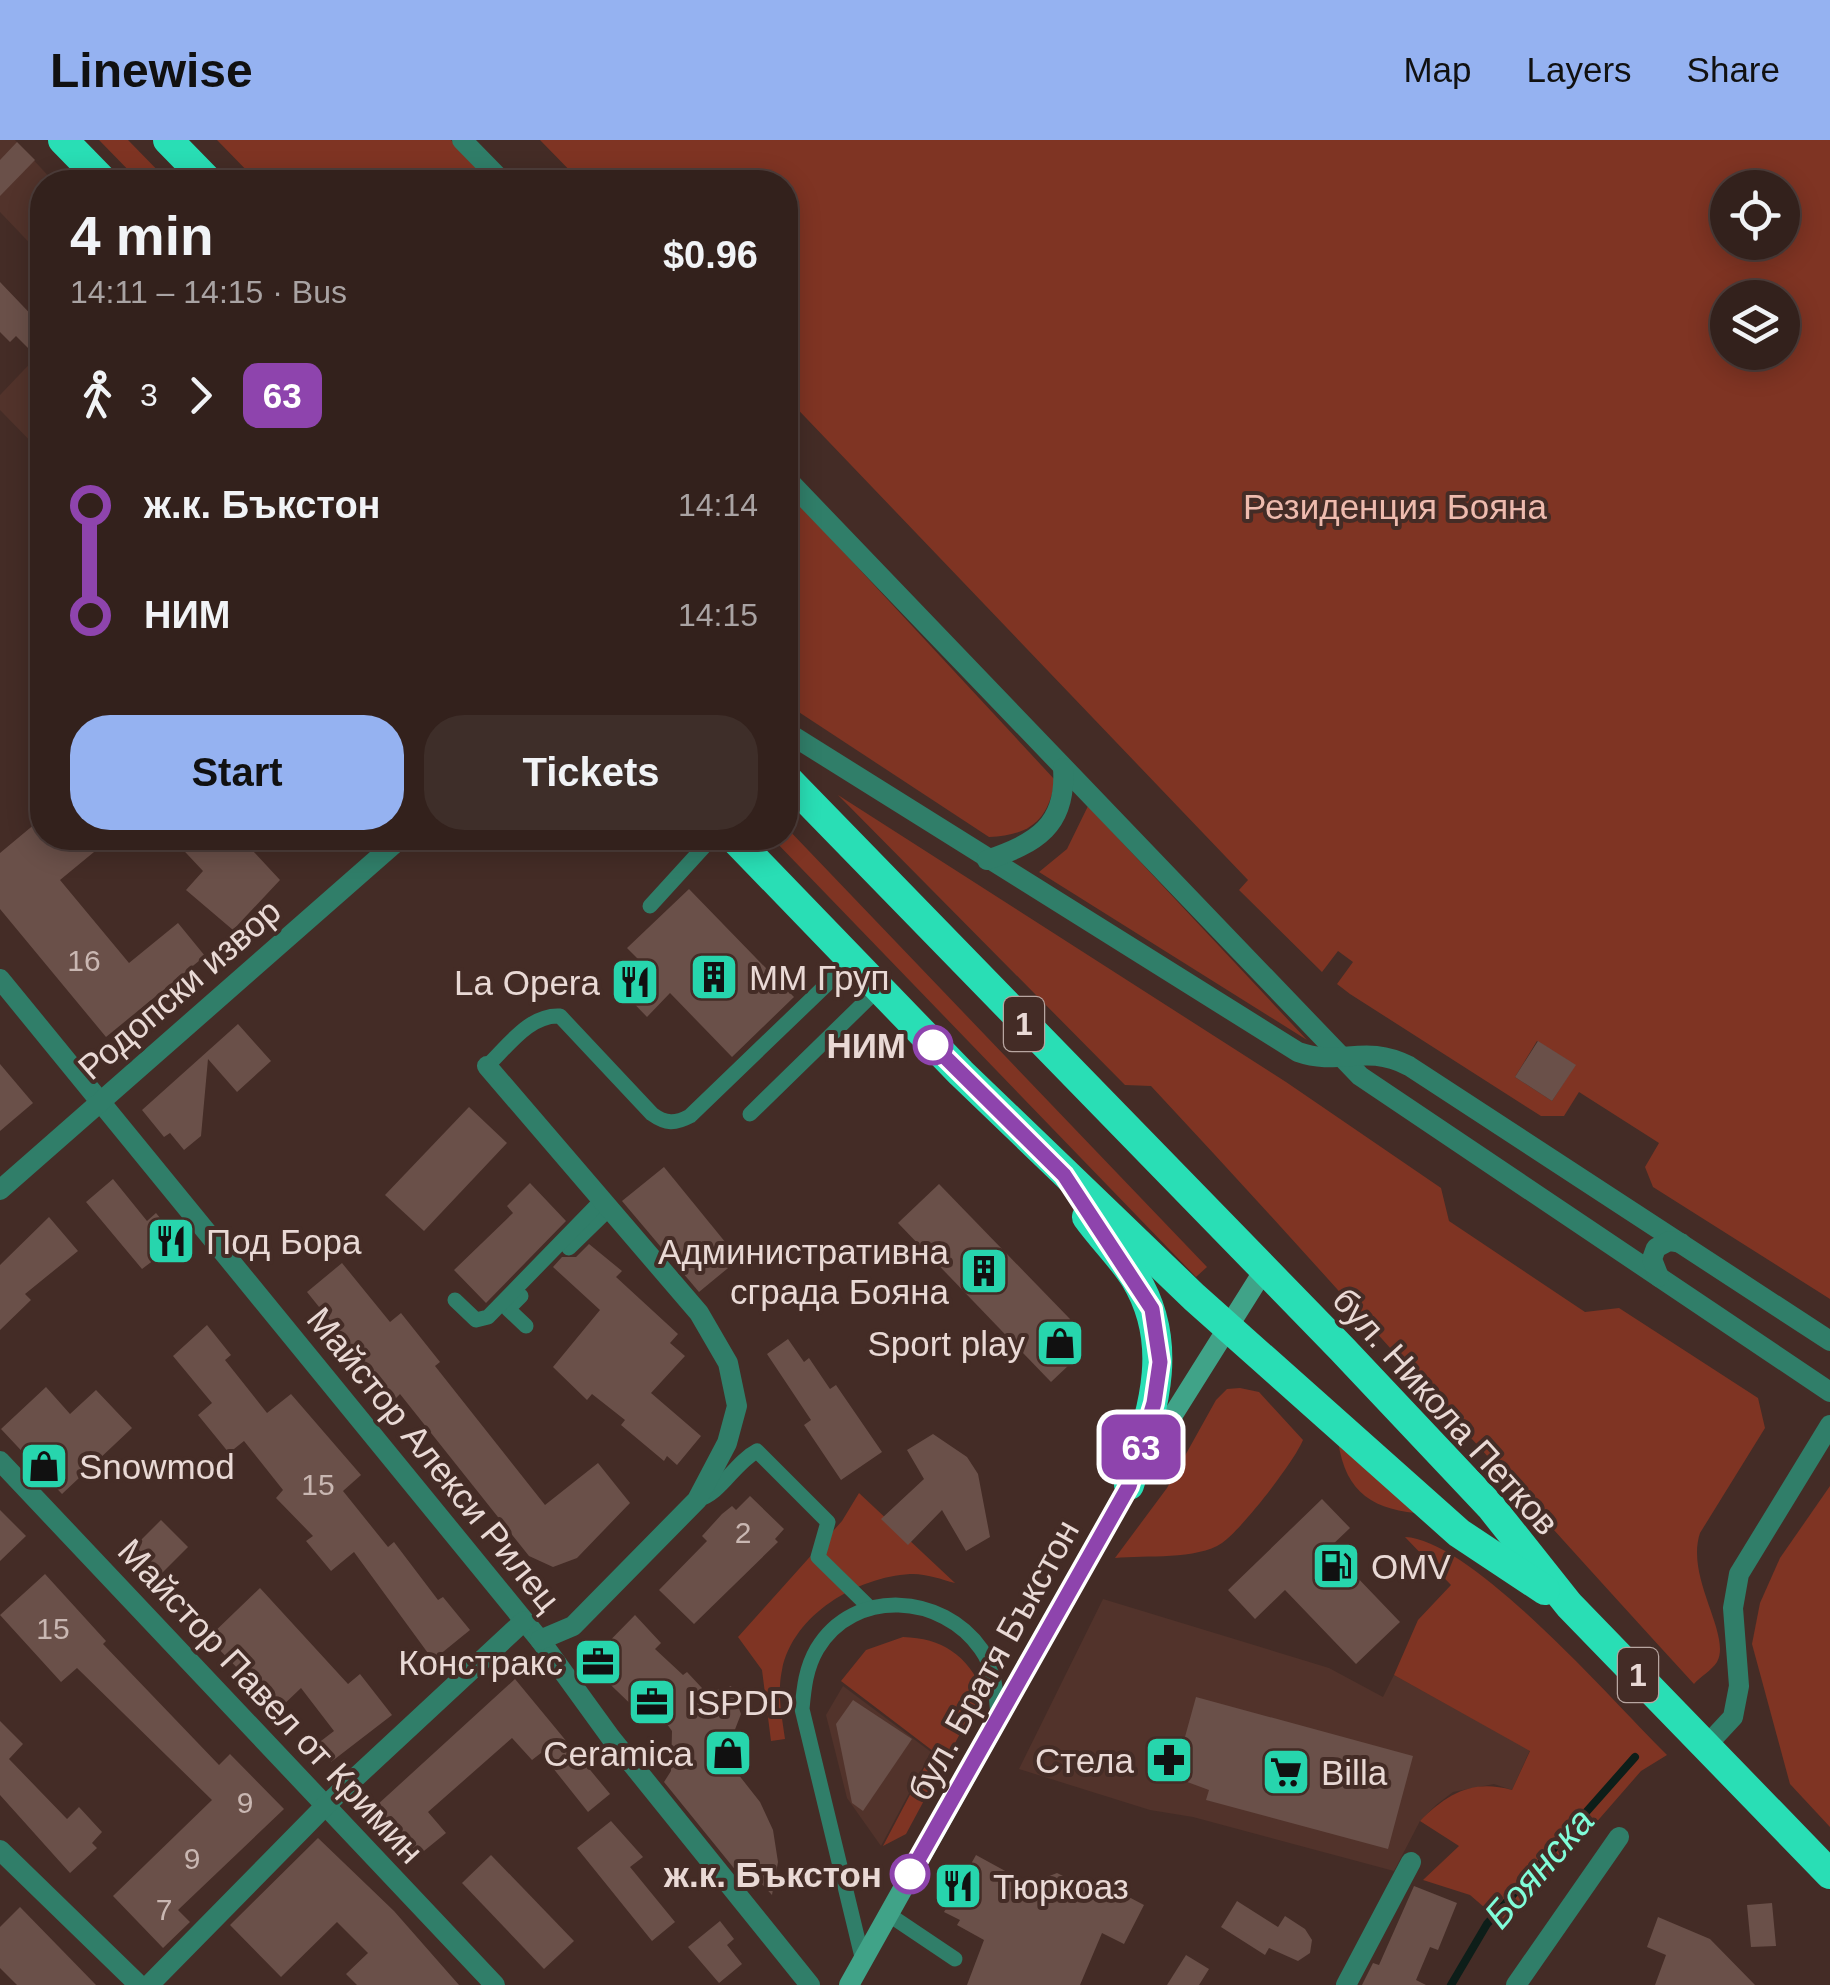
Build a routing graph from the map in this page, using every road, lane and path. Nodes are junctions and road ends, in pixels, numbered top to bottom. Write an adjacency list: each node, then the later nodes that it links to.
1 (63, 140): 4 (highway)
2 (168, 140): 5 (highway)
3 (462, 140): 6 (street)
4 (92, 170)
5 (197, 170)
6 (491, 170)
7 (798, 492): 9 (street)
8 (798, 739): 14 (street)
9 (1063, 768): 14 (street); 19 (street)
10 (798, 791): 27 (highway, 1)
11 (387, 850): 21 (street, Родопски извор)
12 (701, 850): 15 (lane)
13 (745, 850): 16 (highway, 1)
14 (987, 860): 19 (street)
15 (650, 906)
16 (850, 962): 18 (highway, 1); 20 (lane)
17 (0, 979): 21 (street, Майстор Алекси Рилец)
18 (878, 989): 22 (lane); 23 (highway, 1)
19 (1339, 1057): 26 (street); 28 (street)
20 (487, 1066): 25 (street)
21 (98, 1101): 24 (street, Родопски извор); 40 (street, Майстор Алекси Рилец)
22 (750, 1114)
23 (1064, 1175): 31 (highway, 1); 36 (highway)
24 (0, 1190)
25 (605, 1204): 29 (lane); 30 (lane); 37 (street)
26 (1680, 1243): 28 (street); 32 (street)
27 (1264, 1270): 31 (street, бул. Братя Бъкстон); 38 (highway, бул. Никола Петков / 1)
28 (1658, 1277): 33 (street)
29 (455, 1300)
30 (526, 1326)
31 (1230, 1329): 36 (street, бул. Братя Бъкстон); 38 (highway, бул. Никола Петков / 1)
32 (1830, 1341)
33 (1830, 1392)
34 (1830, 1425): 43 (street)
35 (0, 1461): 44 (street, Майстор Павел от Кримин)
36 (1129, 1486): 42 (street, бул. Братя Бъкстон)
37 (697, 1500): 39 (lane); 41 (street)
38 (1568, 1605): 43 (highway, бул. Никола Петков / 1)
39 (870, 1608): 42 (lane); 51 (lane)
40 (524, 1620): 41 (street, Майстор Алекси Рилец); 44 (street)
41 (540, 1640): 55 (street, Майстор Алекси Рилец)
42 (998, 1716): 49 (street, бул. Братя Бъкстон)
43 (1707, 1744): 48 (highway, бул. Никола Петков / 1)
44 (326, 1806): 53 (street); 54 (street, Майстор Павел от Кримин)
45 (1619, 1837): 58 (street)
46 (0, 1850): 52 (street)
47 (1411, 1862): 57 (street)
48 (1830, 1874)
49 (888, 1914): 50 (lane); 51 (street, бул. Братя Бъкстон)
50 (954, 1959)
51 (862, 1961): 56 (street, бул. Братя Бъкстон)
52 (139, 1985)
53 (149, 1985)
54 (496, 1985)
55 (810, 1985)
56 (849, 1985)
57 (1346, 1985)
58 (1516, 1985)

